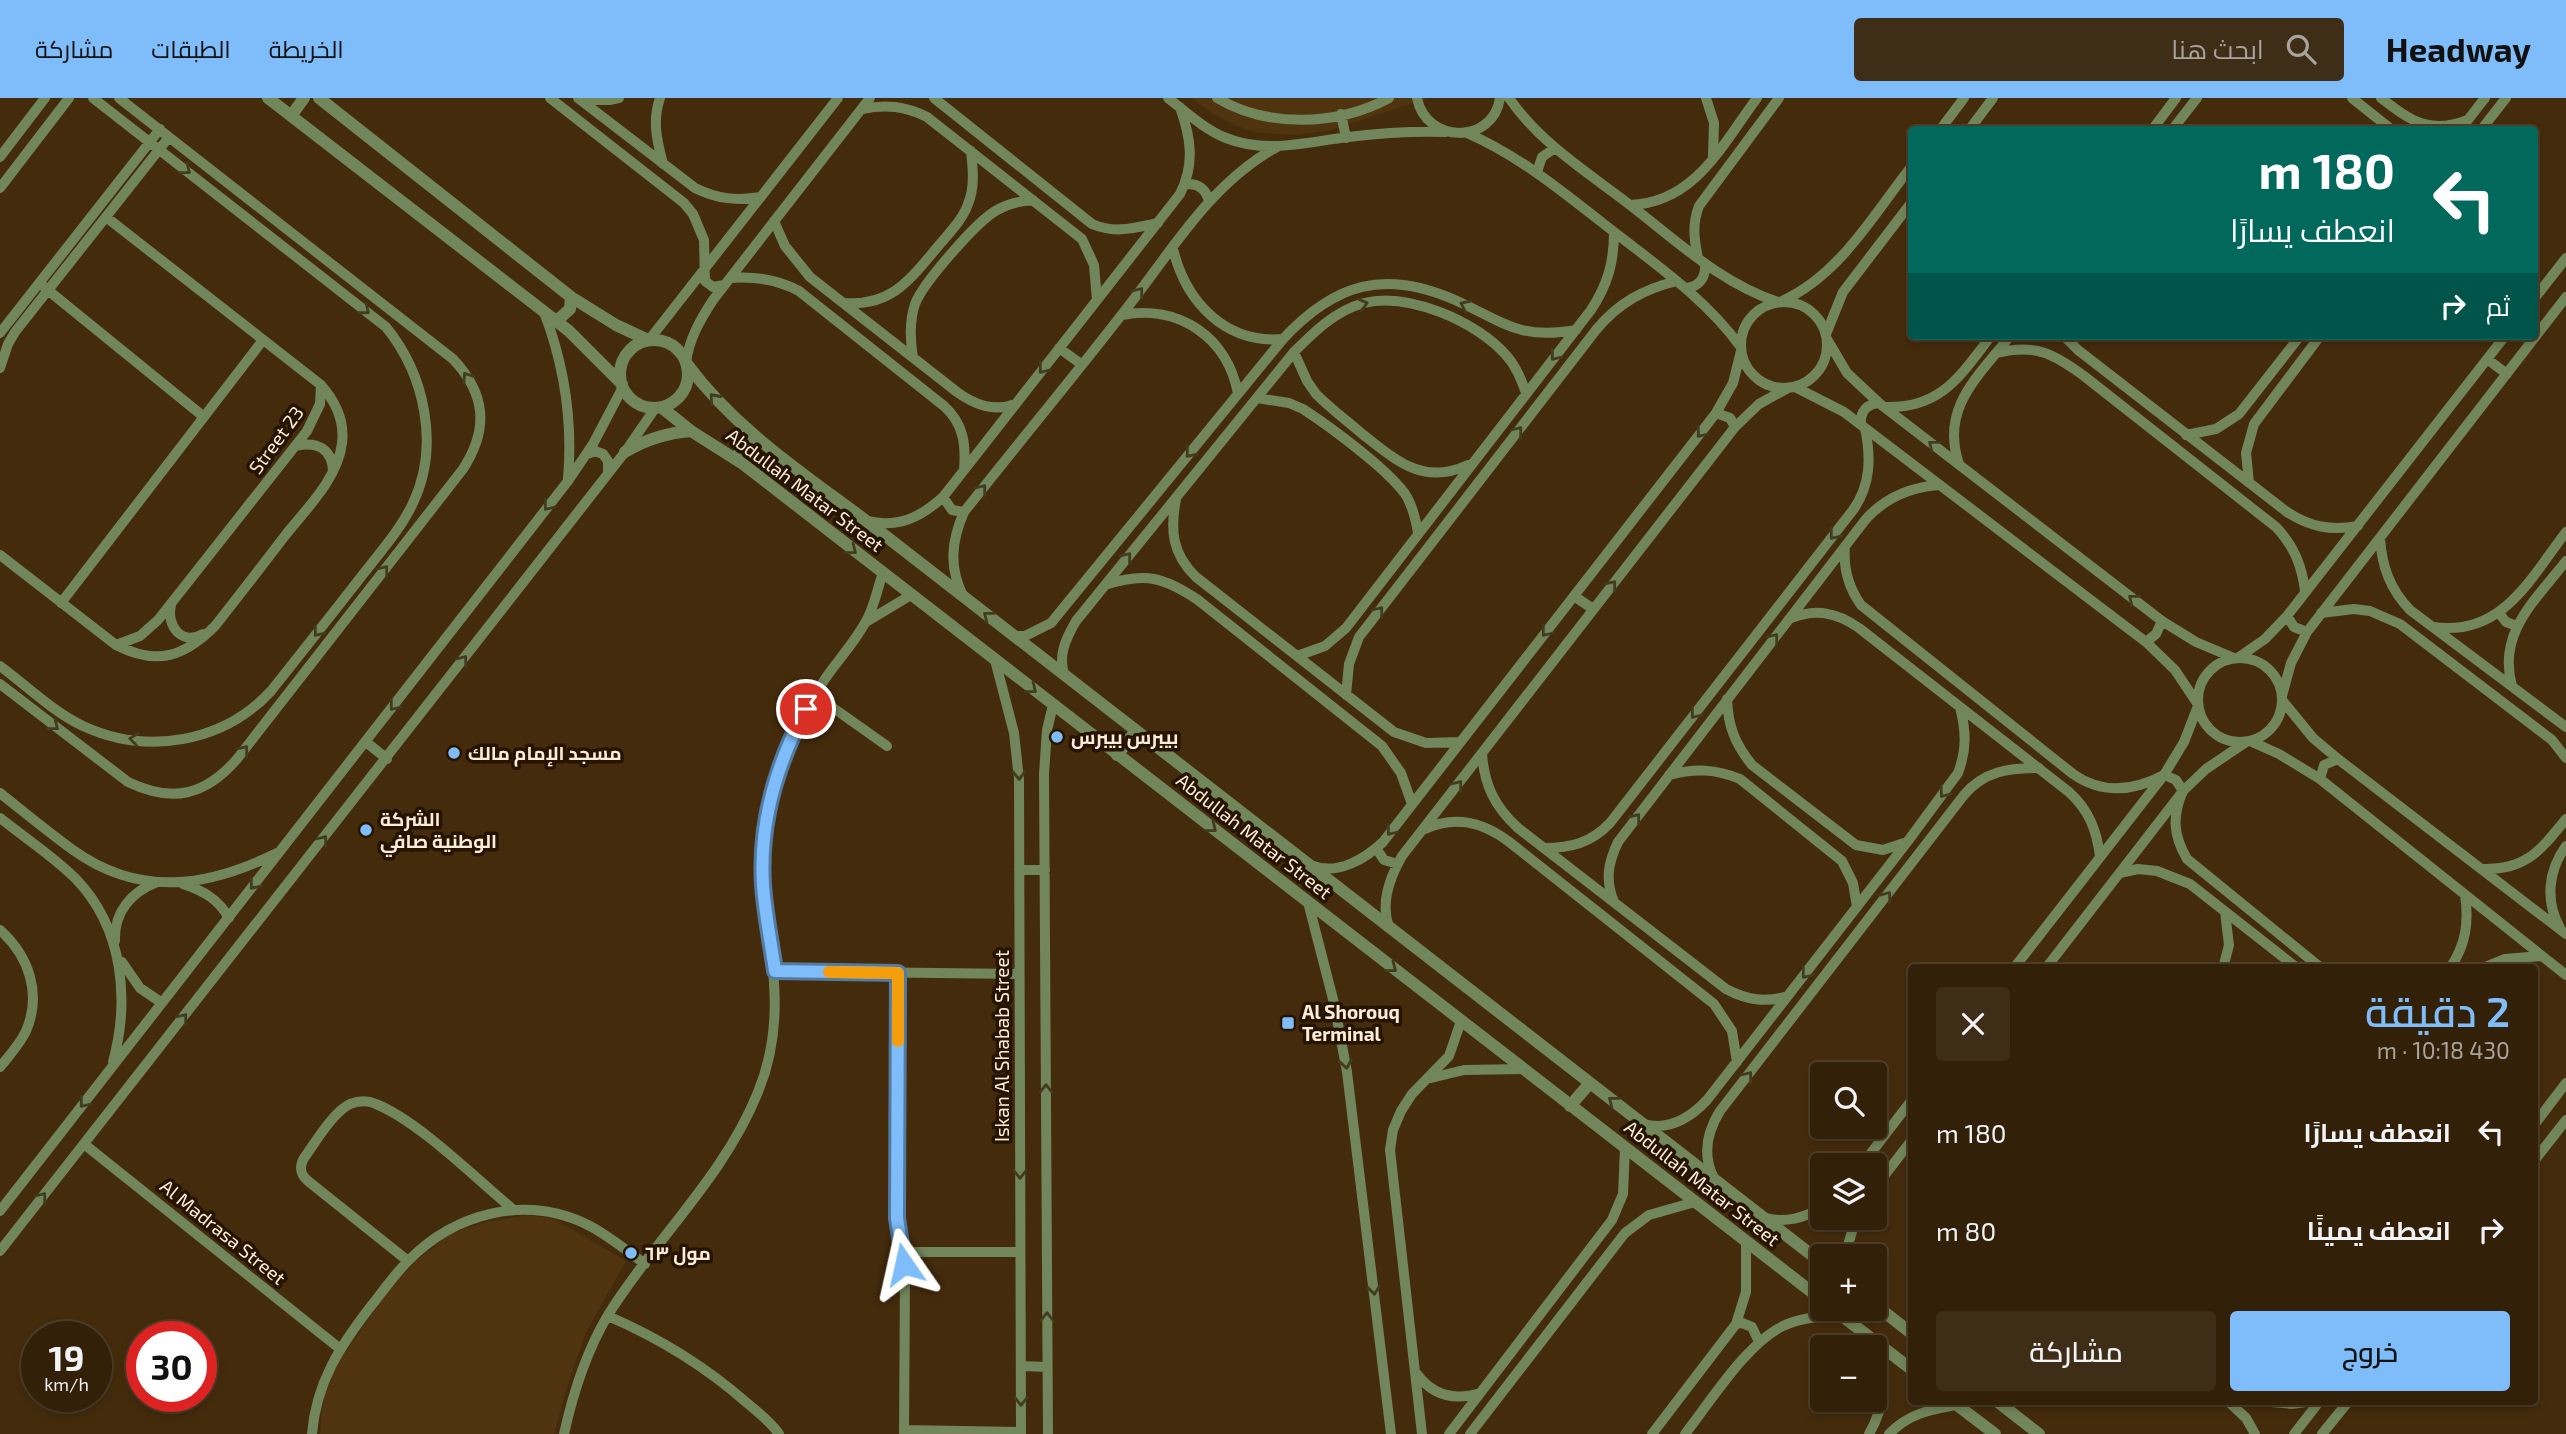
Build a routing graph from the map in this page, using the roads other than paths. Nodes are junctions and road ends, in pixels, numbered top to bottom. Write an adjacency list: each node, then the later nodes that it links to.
1 (45, 98): 58 (street)
2 (69, 98): 64 (street)
3 (93, 98): 52 (street)
4 (119, 98): 47 (street)
5 (268, 98): 35 (street)
6 (304, 98): 35 (street)
7 (319, 98): 96 (street)
8 (550, 98): 70 (street)
9 (619, 98): 29 (street)
10 (660, 98): 59 (street)
11 (838, 98): 67 (street)
12 (870, 98): 33 (street)
13 (1168, 98): 32 (street)
14 (1217, 98): 34 (street)
15 (1389, 98): 34 (street)
16 (1417, 98): 48 (street)
17 (1500, 98): 49 (street)
18 (1509, 98): 54 (street)
19 (1706, 98): 57 (street)
20 (1757, 98): 57 (street)
21 (1779, 98): 66 (street)
22 (1964, 98): 39 (street)
23 (1993, 98): 40 (street)
24 (2176, 98): 41 (street)
25 (2197, 98): 42 (street)
26 (2352, 98): 43 (street)
27 (2381, 98): 37 (street)
28 (2485, 98): 38 (street)
29 (579, 99): 59 (street)
30 (936, 100): 36 (street); 78 (street)
31 (2502, 100): 46 (street)
32 (1180, 107): 53 (street); 63 (street)
33 (862, 109): 36 (street); 75 (street)
34 (1341, 114): 51 (street)
35 (291, 116): 104 (street)
36 (927, 117): 56 (street)
37 (2407, 118): 38 (street); 44 (street)
38 (2468, 120): 45 (street)
39 (1943, 126)
40 (1972, 126)
41 (2155, 126)
42 (2175, 126)
43 (2387, 126)
44 (2404, 126)
45 (2464, 126)
46 (2484, 126)
47 (160, 129): 50 (street); 52 (street)
48 (1445, 132): 49 (street); 51 (street)
49 (1467, 134): 60 (street)
50 (169, 137): 55 (street); 209 (street, one-way to 50)
51 (1346, 138): 53 (street)
52 (150, 142): 55 (street); 90 (street)
53 (1277, 147): 69 (street)
54 (1555, 148): 60 (street); 71 (street)
55 (160, 149): 74 (street); 203 (street, one-way to 203)
56 (971, 151): 68 (street); 73 (street)
57 (1713, 156): 62 (street)
58 (0, 157)
59 (663, 164): 65 (street)
60 (1537, 172): 79 (street)
61 (1908, 172): 85 (street)
62 (1693, 181): 66 (street); 71 (street)
63 (1185, 184): 69 (street); 76 (street)
64 (0, 188)
65 (695, 188): 67 (street); 70 (street)
66 (1706, 194): 83 (street)
67 (761, 197): 84 (street)
68 (1033, 200): 77 (street); 80 (street)
69 (1209, 201): 81 (street)
70 (684, 203): 84 (street)
71 (1629, 205): 83 (street)
72 (1908, 206): 85 (street)
73 (965, 213): 77 (street); 89 (street)
74 (106, 217): 92 (street); 116 (street)
75 (774, 221): 86 (street); 88 (street)
76 (1158, 222): 78 (street); 98 (street)
77 (978, 225): 94 (street)
78 (1092, 225): 80 (street)
79 (1614, 232): 87 (street); 102 (street)
80 (1082, 239): 98 (street)
81 (1173, 249): 103 (street, one-way to 81); 105 (street)
82 (2566, 258): 95 (street)
83 (1701, 261): 91 (street); 99 (street)
84 (704, 269): 88 (street); 117 (street)
85 (1842, 274): 99 (street); 114 (street)
86 (810, 277): 93 (street); 100 (street)
87 (1677, 281): 91 (street); 107 (street)
88 (728, 282): 93 (street); 132 (street)
89 (908, 282): 94 (street); 100 (street)
90 (38, 283): 92 (street); 111 (street)
91 (1687, 288): 126 (street)
92 (48, 291): 134 (street); 154 (street)
93 (799, 291): 151 (street)
94 (921, 292): 129 (street)
95 (2538, 294)
96 (571, 297): 104 (street); 117 (street)
97 (2566, 297): 112 (street)
98 (1097, 300): 125 (street)
99 (1779, 302): 114 (street); 126 (street)
100 (842, 303): 129 (street)
101 (1319, 307): 106 (street); 108 (street, one-way to 101); 115 (street)
102 (1591, 310): 107 (street); 109 (street)
103 (1122, 315): 110 (street); 133 (street)
104 (549, 316): 139 (street); 174 (street)
105 (1212, 317): 110 (street); 115 (street)
106 (1329, 319): 113 (street, one-way to 113); 127 (street)
107 (1604, 320): 223 (street, one-way to 107)
108 (1493, 321): 109 (street); 113 (street)
109 (1576, 330): 142 (street, one-way to 142)
110 (1200, 331): 143 (street)
111 (0, 332)
112 (2538, 334)
113 (1483, 336): 142 (street)
114 (1827, 337): 140 (street); 149 (street)
115 (1283, 339): 143 (street)
116 (263, 340): 138 (street); 154 (street)
117 (649, 340): 132 (street); 139 (street)
118 (1988, 340): 137 (street)
119 (2007, 340): 128 (street)
120 (2068, 340): 131 (street)
121 (2296, 340): 146 (street)
122 (2317, 340): 152 (street)
123 (2502, 340): 130 (street)
124 (2533, 340): 135 (street)
125 (1059, 348): 133 (street); 147 (street, one-way to 147)
126 (1741, 349): 140 (street); 153 (street)
127 (1294, 352): 145 (street); 148 (street)
128 (1997, 353): 136 (street); 141 (street)
129 (913, 358): 144 (street)
130 (2487, 359): 135 (street); 185 (street)
131 (2093, 362): 136 (street); 161 (street)
132 (687, 363): 150 (street); 162 (street, Abdullah Matar Street, one-way to 132)
133 (1081, 364): 182 (street, one-way to 133)
134 (0, 368)
135 (2507, 374): 188 (street)
136 (2084, 376): 181 (street)
137 (1958, 379): 141 (street); 149 (street)
138 (321, 385): 163 (street, Street 23); 171 (street, Street 23)
139 (622, 385): 150 (street); 165 (street)
140 (1791, 388): 157 (street); 158 (street)
141 (1970, 388): 169 (street)
142 (1526, 393): 168 (street)
143 (1238, 394): 155 (street)
144 (962, 396): 147 (street); 151 (street)
145 (1257, 398): 156 (street); 159 (street)
146 (2249, 403): 152 (street); 161 (street)
147 (1016, 404): 170 (street)
148 (1326, 405): 156 (street); 167 (street)
149 (1882, 405): 157 (street); 169 (street, one-way to 149)
150 (658, 407): 160 (street, Abdullah Matar Street); 164 (street)
151 (950, 411): 170 (street)
152 (2261, 412): 175 (street)
153 (1716, 413): 158 (street); 198 (street, one-way to 198)
154 (204, 417): 200 (street)
155 (1219, 418): 159 (street); 206 (street, one-way to 206)
156 (1316, 418): 173 (street)
157 (1863, 426): 176 (street); 180 (street)
158 (1735, 427): 204 (street, one-way to 158)
159 (1232, 428): 179 (street)
160 (691, 431): 164 (street); 166 (street, Abdullah Matar Street)
161 (2186, 435): 175 (street)
162 (754, 437): 166 (street); 184 (street, Abdullah Matar Street)
163 (296, 446): 171 (street); 201 (street, Street 23)
164 (625, 452): 172 (street)
165 (586, 454): 172 (street); 174 (street)
166 (738, 460): 192 (street, Abdullah Matar Street, one-way to 192)
167 (1399, 463): 168 (street); 173 (street)
168 (1472, 463): 187 (street)
169 (1959, 465): 214 (street, one-way to 169)
170 (964, 470): 178 (street)
171 (333, 471): 217 (street, Street 23)
172 (608, 472): 254 (street, one-way to 172)
173 (1388, 475): 187 (street)
174 (568, 481): 248 (street, one-way to 248)
175 (2249, 483): 177 (street)
176 (1940, 485): 183 (street); 224 (street)
177 (2261, 493): 181 (street); 185 (street)
178 (943, 497): 182 (street); 184 (street)
179 (1176, 497): 193 (street, one-way to 179); 194 (street)
180 (1858, 503): 183 (street); 230 (street, one-way to 230)
181 (2251, 508): 195 (street)
182 (964, 512): 197 (street)
183 (1871, 513): 189 (street)
184 (865, 520): 197 (street, Abdullah Matar Street)
185 (2358, 526): 195 (street)
186 (2566, 532): 208 (street)
187 (1418, 533): 220 (street)
188 (2380, 538): 205 (street); 207 (street)
189 (1845, 546): 202 (street); 211 (street)
190 (0, 555): 200 (street)
191 (2566, 561): 219 (street)
192 (883, 573): 196 (street, Abdullah Matar Street); 215 (street)
193 (1105, 585): 199 (street); 213 (street)
194 (1209, 587): 199 (street); 226 (street)
195 (2305, 591): 210 (street)
196 (911, 595): 215 (street); 228 (street, Abdullah Matar Street)
197 (963, 596): 222 (street, Abdullah Matar Street, one-way to 197)
198 (1574, 596): 204 (street); 249 (street, one-way to 249)
199 (1199, 600): 245 (street)
200 (61, 603): 225 (street)
201 (171, 605): 217 (street); 225 (street, Street 23)
202 (1861, 606): 212 (street); 262 (street)
203 (337, 608): 209 (street); 229 (street, one-way to 229)
204 (1593, 609): 251 (street)
205 (2410, 610): 216 (street); 218 (street)
206 (1062, 611): 213 (street); 222 (street)
207 (2321, 613): 216 (street); 221 (street)
208 (2499, 613): 218 (street); 219 (street)
209 (348, 616): 233 (street, one-way to 209)
210 (2287, 616): 221 (street); 227 (street)
211 (1788, 619): 212 (street); 232 (street, one-way to 211)
212 (1849, 620): 241 (street)
213 (1076, 621): 231 (street)
214 (2162, 621): 224 (street); 227 (street)
215 (866, 622): 235 (street)
216 (2400, 624): 246 (street)
217 (215, 626): 225 (street, Street 23)
218 (2431, 626): 234 (street)
219 (2517, 626): 234 (street)
220 (1346, 628): 223 (street); 226 (street)
221 (2307, 632): 237 (street)
222 (1013, 636): 231 (street, Abdullah Matar Street)
223 (1359, 637): 236 (street)
224 (2146, 642): 240 (street)
225 (116, 645)
226 (1297, 656): 236 (street)
227 (2236, 657): 237 (street); 240 (street)
228 (995, 660): 239 (street, Abdullah Matar Street, one-way to 239); 289 (street, Iskan Al Shabab Street, one-way to 289)
229 (0, 666)
230 (1731, 667): 232 (street); 272 (street, one-way to 272)
231 (1066, 677): 244 (street, Abdullah Matar Street)
232 (1744, 677): 238 (street)
233 (0, 684)
234 (2512, 686): 243 (street)
235 (815, 695): 250 (street); 315 (street)
236 (1346, 695): 242 (street)
237 (2282, 698): 247 (street); 255 (street)
238 (1727, 699): 256 (street); 259 (street)
239 (1053, 705): 252 (street, Abdullah Matar Street); 290 (street)
240 (2197, 705): 247 (street); 260 (street)
241 (1960, 706): 257 (street); 258 (street)
242 (1378, 721): 245 (street); 249 (street)
243 (2565, 726): 246 (street)
244 (1136, 731): 252 (street); 287 (street, Abdullah Matar Street)
245 (1369, 734): 268 (street)
246 (2552, 740): 253 (street)
247 (2248, 741): 263 (street); 265 (street)
248 (366, 742): 254 (street); 282 (street)
249 (1460, 743): 268 (street)
250 (887, 746)
251 (1482, 753): 269 (street); 273 (street, one-way to 251)
252 (1117, 755): 297 (street, Abdullah Matar Street, one-way to 297)
253 (2566, 758)
254 (387, 759): 338 (street, one-way to 254)
255 (2337, 760): 263 (street); 288 (street)
256 (1752, 765): 261 (street); 275 (street)
257 (2039, 768): 264 (street); 266 (street)
258 (1958, 773): 264 (street); 276 (street, one-way to 276)
259 (1669, 775): 261 (street); 277 (street, one-way to 259)
260 (2164, 775): 262 (street); 265 (street); 284 (street)
261 (1740, 779): 283 (street)
262 (2080, 779): 266 (street)
263 (2320, 779): 296 (street)
264 (1972, 785): 302 (street, one-way to 264)
265 (2183, 791): 291 (street); 292 (street)
266 (2069, 792): 284 (street)
267 (0, 793): 293 (street)
268 (1412, 804): 279 (street, one-way to 279)
269 (1506, 817): 274 (street); 280 (street)
270 (0, 818): 306 (street)
271 (2566, 819): 281 (street)
272 (1604, 830): 277 (street); 280 (street)
273 (1421, 831): 274 (street); 286 (street)
274 (1494, 831): 322 (street)
275 (1845, 838): 276 (street); 283 (street)
276 (1908, 841): 299 (street)
277 (1618, 842): 298 (street)
278 (2566, 846): 285 (street)
279 (1376, 848): 286 (street); 287 (street)
280 (1544, 848): 298 (street)
281 (2542, 848): 285 (street); 288 (street)
282 (281, 851): 294 (street); 301 (street, one-way to 301)
283 (1833, 853): 299 (street)
284 (2100, 857): 308 (street)
285 (2556, 862): 305 (street)
286 (1398, 864): 303 (street)
287 (1308, 865): 303 (street, Abdullah Matar Street)
288 (2481, 869): 305 (street)
289 (1019, 870): 290 (street); 317 (street, Iskan Al Shabab Street)
290 (1045, 870): 374 (street, one-way to 290)
291 (2200, 871): 295 (street); 312 (street)
292 (2120, 873): 295 (street); 309 (street)
293 (158, 882): 294 (street); 306 (street)
294 (179, 882): 301 (street)
295 (2190, 884): 300 (street)
296 (2465, 895): 307 (street); 313 (street)
297 (1308, 902): 323 (street, Abdullah Matar Street, one-way to 323); 393 (street, one-way to 393)
298 (1614, 902): 319 (street)
299 (1855, 909): 302 (street); 320 (street, one-way to 320)
300 (2224, 912): 310 (street); 311 (street)
301 (229, 918): 321 (street)
302 (1867, 921): 334 (street, one-way to 302)
303 (1390, 928): 329 (street, Abdullah Matar Street)
304 (0, 930): 325 (street)
305 (2564, 933)
306 (115, 947): 321 (street); 326 (street)
307 (2541, 956): 314 (street); 318 (street)
308 (2017, 964)
309 (2049, 964)
310 (2224, 964)
311 (2292, 964)
312 (2316, 964)
313 (2452, 964)
314 (2492, 964)
315 (775, 971): 316 (street); 359 (street)
316 (898, 973): 317 (street); 355 (street)
317 (1019, 974): 356 (street, Iskan Al Shabab Street, one-way to 356)
318 (2566, 975)
319 (1726, 989): 320 (street); 322 (street)
320 (1788, 996): 324 (street)
321 (162, 1003): 326 (street)
322 (1714, 1003): 324 (street)
323 (1461, 1021): 327 (street, Abdullah Matar Street); 328 (street)
324 (1737, 1062): 331 (street)
325 (0, 1067)
326 (112, 1068): 347 (street, one-way to 347)
327 (1524, 1069): 328 (street); 333 (street, Abdullah Matar Street)
328 (1427, 1080): 376 (street)
329 (1590, 1083): 333 (street); 337 (street, Abdullah Matar Street, one-way to 329)
330 (2566, 1083): 335 (street)
331 (1707, 1100): 334 (street); 337 (street)
332 (1908, 1105): 341 (street)
333 (1570, 1106): 340 (street, Abdullah Matar Street)
334 (1720, 1111): 344 (street)
335 (2538, 1120)
336 (2566, 1120): 342 (street)
337 (1642, 1123): 344 (street, Abdullah Matar Street)
338 (84, 1144): 352 (street, one-way to 338); 371 (street, Al Madrasa Street)
339 (1908, 1146): 343 (street)
340 (1625, 1148): 345 (street, Abdullah Matar Street); 350 (street)
341 (1871, 1153)
342 (2538, 1156)
343 (1887, 1172)
344 (1714, 1179): 349 (street, Abdullah Matar Street)
345 (1695, 1202): 351 (street); 353 (street, Abdullah Matar Street)
346 (514, 1210): 358 (street); 358 (street); 359 (street)
347 (0, 1211)
348 (1810, 1213): 349 (street)
349 (1764, 1218): 357 (street, Abdullah Matar Street)
350 (1612, 1220): 351 (street); 377 (street)
351 (1625, 1233): 386 (street)
352 (4, 1238): 354 (street)
353 (1746, 1241): 360 (street, Abdullah Matar Street); 366 (street)
354 (0, 1251)
355 (902, 1252): 356 (street); 387 (street)
356 (1020, 1252): 373 (street, Iskan Al Shabab Street)
357 (1810, 1254)
358 (408, 1261): 371 (street)
359 (645, 1264): 362 (street)
360 (1810, 1291)
361 (1887, 1314): 365 (street)
362 (608, 1316): 390 (street); 391 (street)
363 (1810, 1319): 370 (street)
364 (1852, 1321): 369 (street)
365 (1897, 1322): 367 (street); 368 (street)
366 (1736, 1324): 370 (street); 396 (street)
367 (1908, 1325)
368 (1908, 1331)
369 (1868, 1335)
370 (1759, 1342): 397 (street)
371 (340, 1348): 389 (street)
372 (1887, 1351): 375 (street)
373 (1021, 1366): 374 (street); 388 (street, Iskan Al Shabab Street, one-way to 388)
374 (1047, 1367): 392 (street)
375 (1908, 1367)
376 (1415, 1371): 377 (street); 394 (street)
377 (1480, 1392): 385 (street)
378 (1948, 1405): 399 (street)
379 (1958, 1405): 400 (street)
380 (2002, 1405): 401 (street)
381 (2237, 1405): 402 (street)
382 (2317, 1405): 403 (street)
383 (2346, 1405): 404 (street)
384 (1879, 1412): 398 (street)
385 (1461, 1418): 386 (street); 395 (street)
386 (1472, 1431)
387 (904, 1432): 388 (street)
388 (1021, 1433)
389 (312, 1434)
390 (564, 1434)
391 (779, 1434)
392 (1048, 1434)
393 (1391, 1434)
394 (1422, 1434)
395 (1449, 1434)
396 (1652, 1434)
397 (1685, 1434)
398 (1872, 1434)
399 (1889, 1434)
400 (1995, 1434)
401 (2039, 1434)
402 (2255, 1434)
403 (2294, 1434)
404 (2322, 1434)

